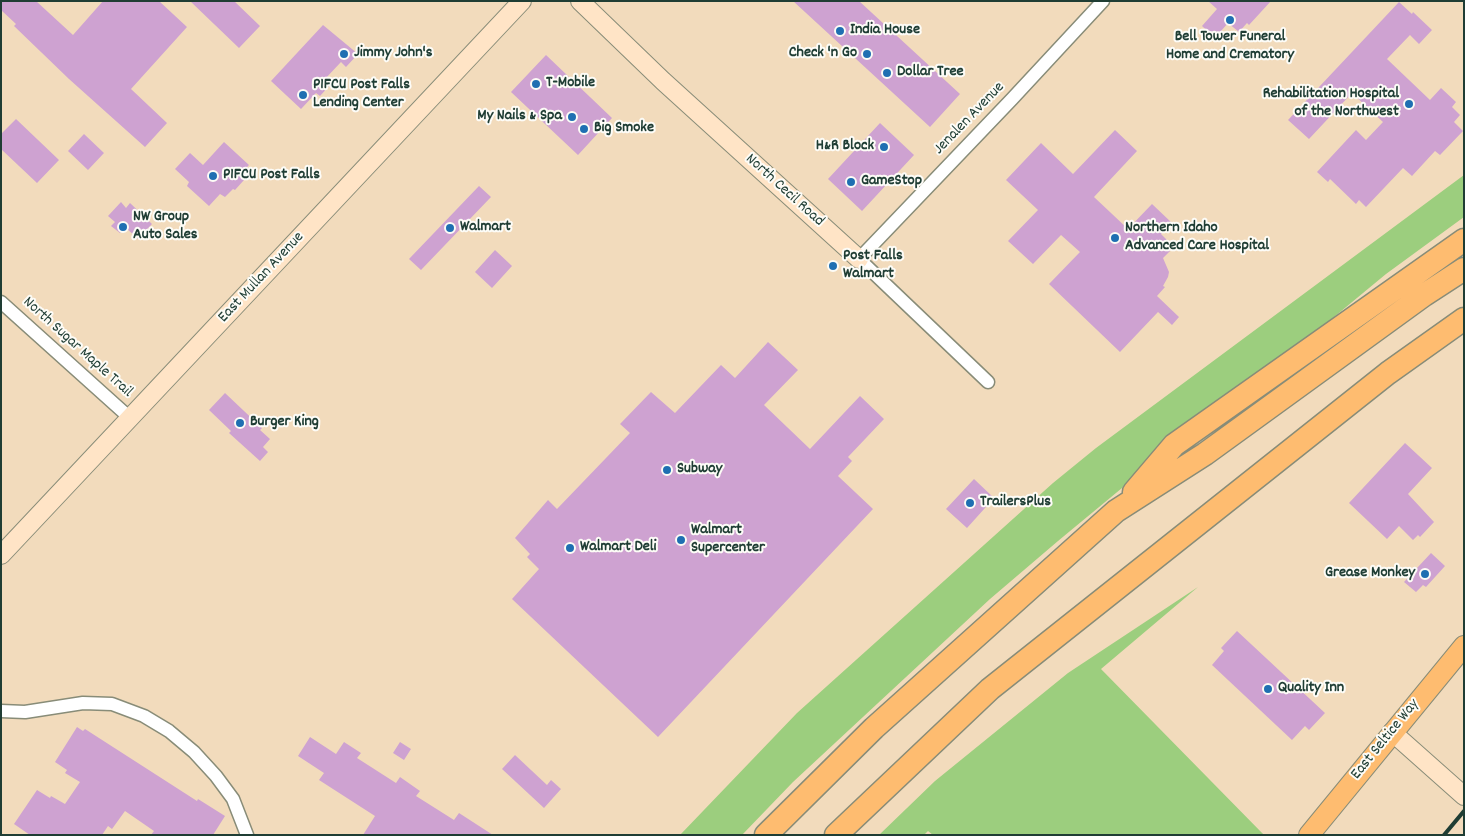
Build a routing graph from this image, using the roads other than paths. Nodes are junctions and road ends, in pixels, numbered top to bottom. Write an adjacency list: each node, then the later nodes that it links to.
1 (522, 1): 12 (main road, East Mullan Avenue)
2 (580, 1): 5 (main road, North Cecil Road)
3 (1103, 1): 5 (street, Jenalen Avenue)
4 (1464, 240): 13 (highway)
5 (859, 259): 11 (street, North Cecil Road)
6 (1464, 269): 13 (highway)
7 (1, 302): 12 (street, North Sugar Maple Trail)
8 (1464, 320): 10 (highway)
9 (1464, 331): 10 (highway)
10 (1388, 374): 21 (highway)
11 (988, 382)
12 (130, 418): 14 (main road, East Mullan Avenue)
13 (1116, 511): 20 (highway)
14 (1, 555)
15 (1464, 646): 17 (main road, East Seltice Way)
16 (1, 711): 19 (street)
17 (1392, 732): 18 (main road); 22 (main road, East Seltice Way)
18 (1464, 796)
19 (247, 835)
20 (766, 835)
21 (836, 835)
22 (1309, 835)

